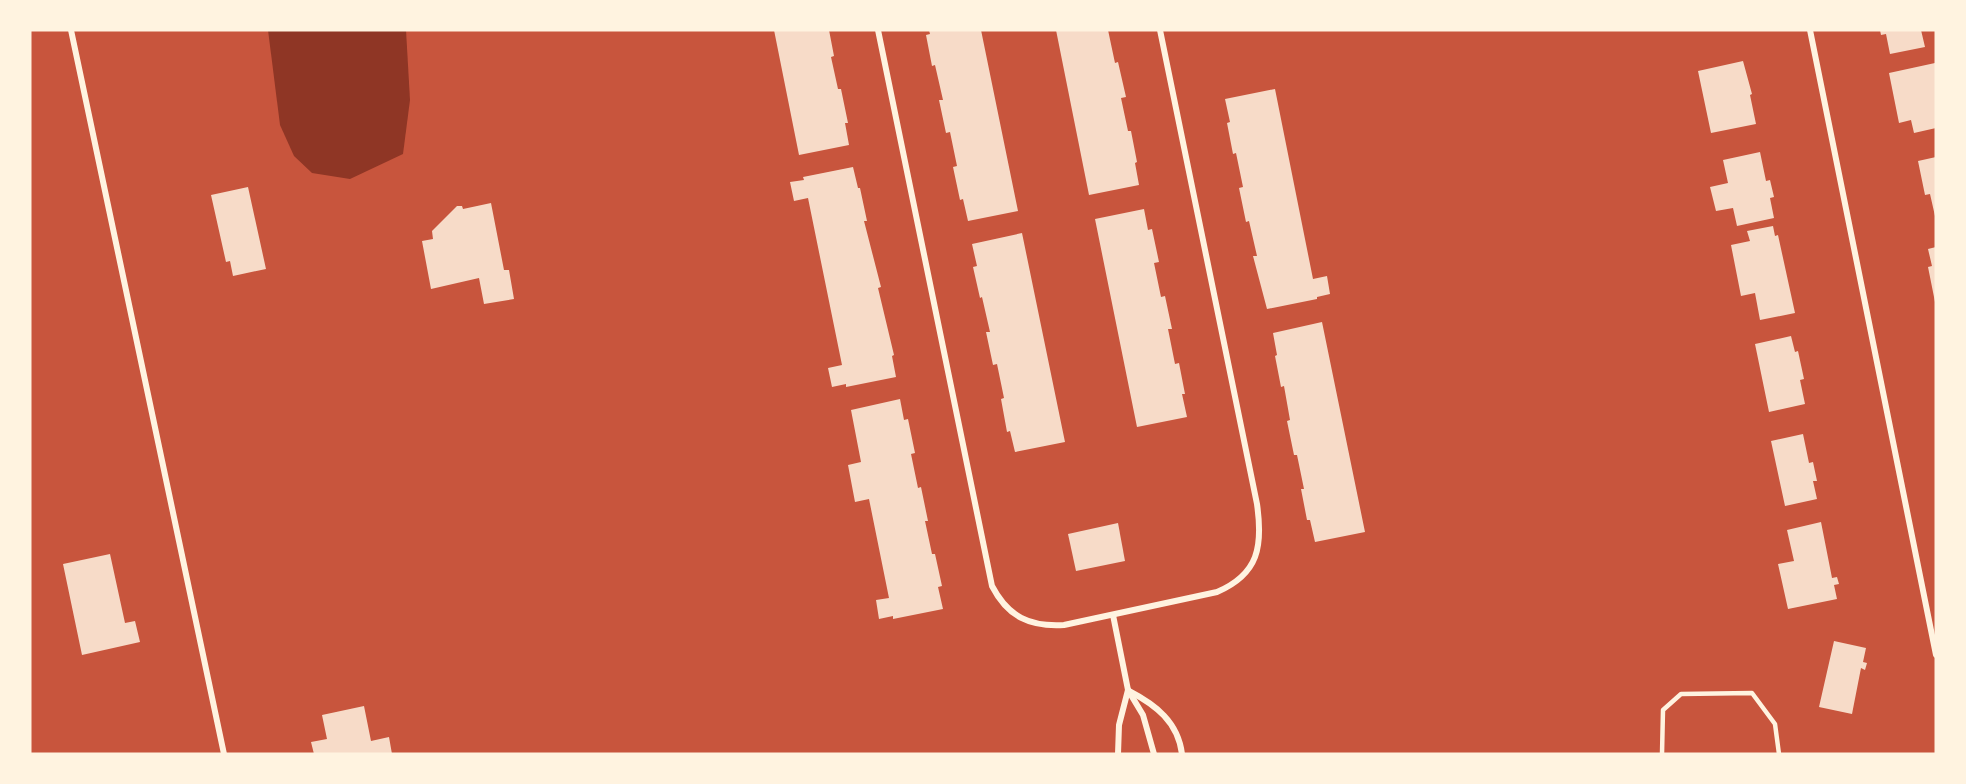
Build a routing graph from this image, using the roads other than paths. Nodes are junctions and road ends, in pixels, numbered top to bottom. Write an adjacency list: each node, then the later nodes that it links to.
1 (71, 30): 8 (street)
2 (878, 30): 5 (street)
3 (1160, 30): 5 (street)
4 (1810, 30): 6 (street)
5 (1113, 615): 7 (street)
6 (1936, 655)
7 (1128, 690): 9 (street); 10 (street); 11 (street)
8 (224, 754)
9 (1118, 754)
10 (1154, 754)
11 (1182, 754)
12 (1662, 754): 13 (lane)
13 (1779, 754)

